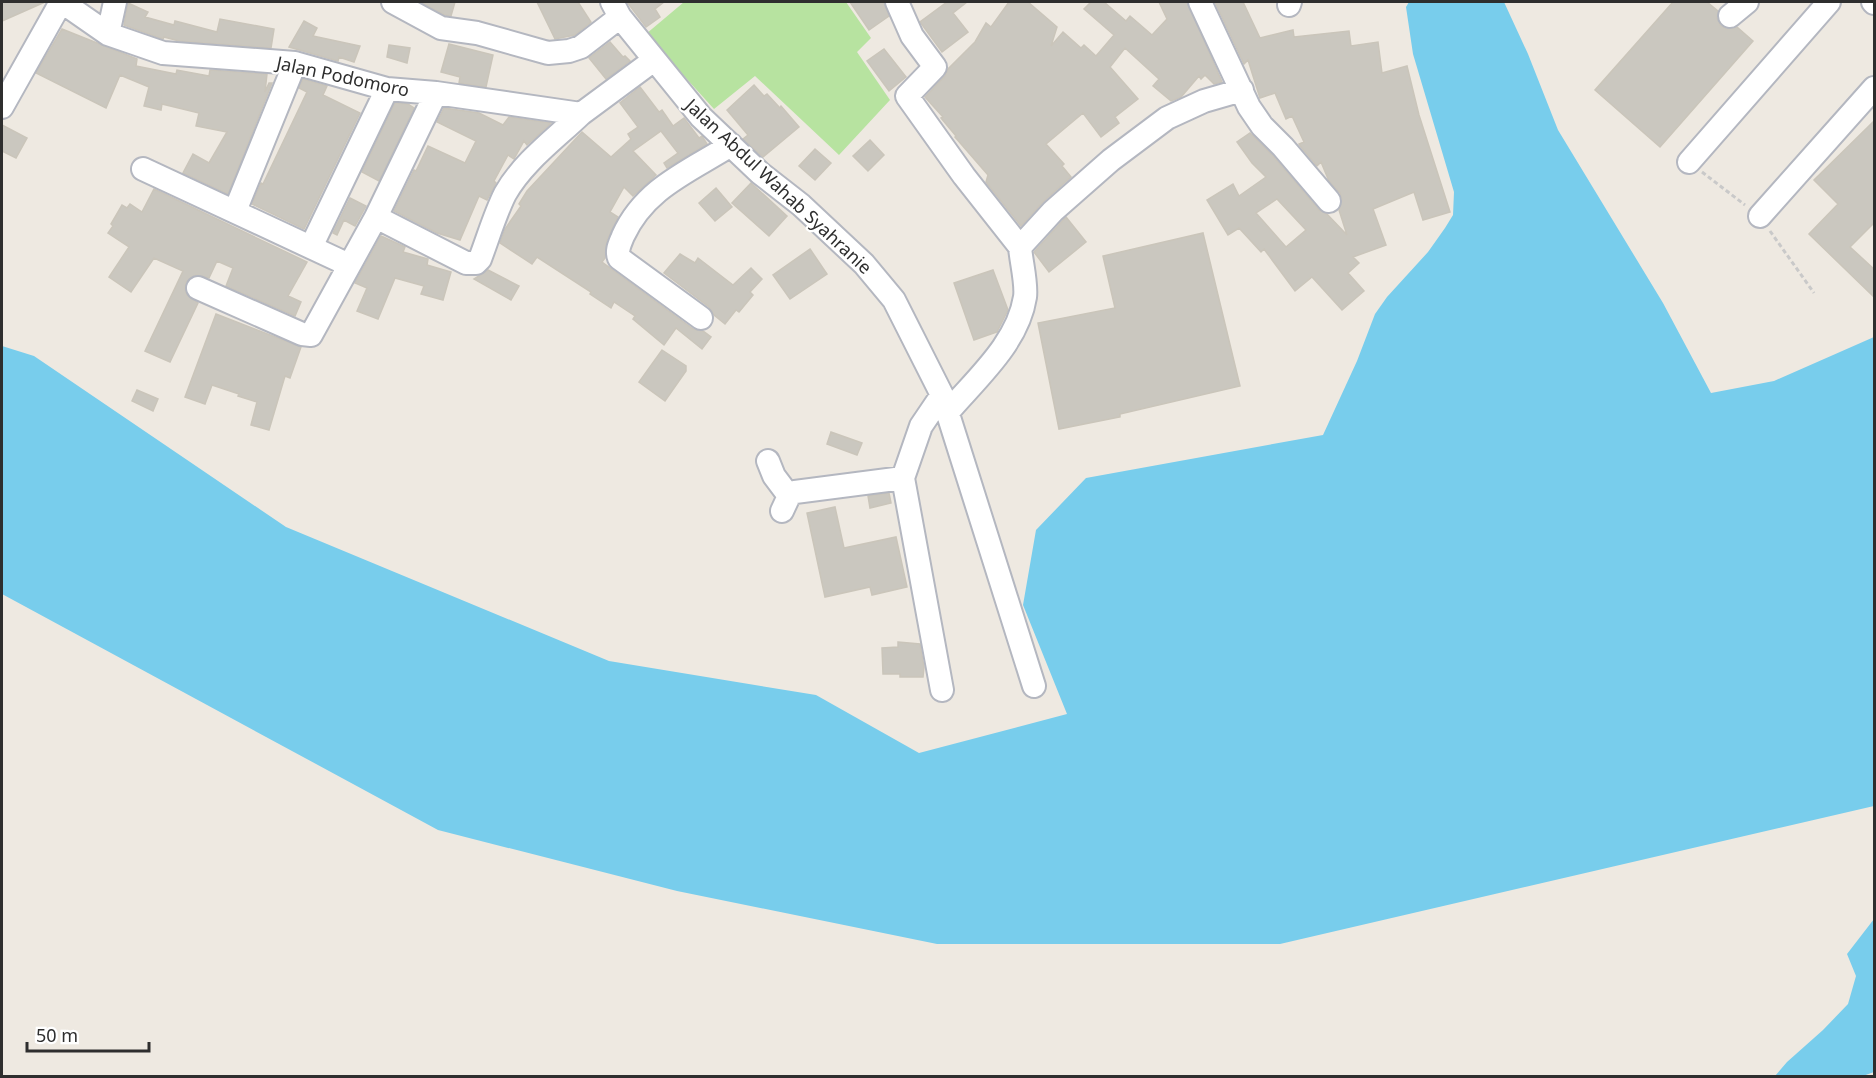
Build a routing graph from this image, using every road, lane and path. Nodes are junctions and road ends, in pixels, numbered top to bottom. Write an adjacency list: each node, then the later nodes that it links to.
1 (61, 2): 10 (street, Jalan Podomoro); 17 (street)
2 (115, 2): 10 (street)
3 (393, 2): 8 (street)
4 (897, 2): 27 (street)
5 (1200, 2): 15 (street)
6 (1747, 2): 9 (street)
7 (1829, 2): 20 (street)
8 (616, 9): 11 (street, Jalan Abdul Wahab Syahranie)
9 (1730, 16)
10 (108, 34): 12 (street, Jalan Podomoro)
11 (654, 60): 18 (street); 19 (street, Jalan Abdul Wahab Syahranie)
12 (295, 63): 14 (street, Jalan Podomoro); 23 (street)
13 (1875, 88): 24 (street)
14 (387, 89): 16 (street, Jalan Podomoro); 26 (street)
15 (1242, 90): 22 (street); 27 (street)
16 (436, 93): 18 (street, Jalan Podomoro); 25 (street)
17 (2, 107)
18 (581, 114): 25 (street)
19 (731, 145): 31 (street); 32 (street, Jalan Abdul Wahab Syahranie)
20 (1689, 162): 24 (path)
21 (143, 168): 23 (street)
22 (1329, 201)
23 (235, 211): 26 (street)
24 (1760, 216): 30 (path)
25 (376, 217): 28 (street)
26 (311, 247): 28 (street)
27 (1020, 247): 32 (street)
28 (350, 265): 29 (street)
29 (198, 288)
30 (1814, 293)
31 (701, 318)
32 (945, 404): 34 (street); 35 (street, Jalan Abdul Wahab Syahranie)
33 (768, 461): 34 (street)
34 (903, 478): 36 (street)
35 (1034, 686)
36 (942, 690)

